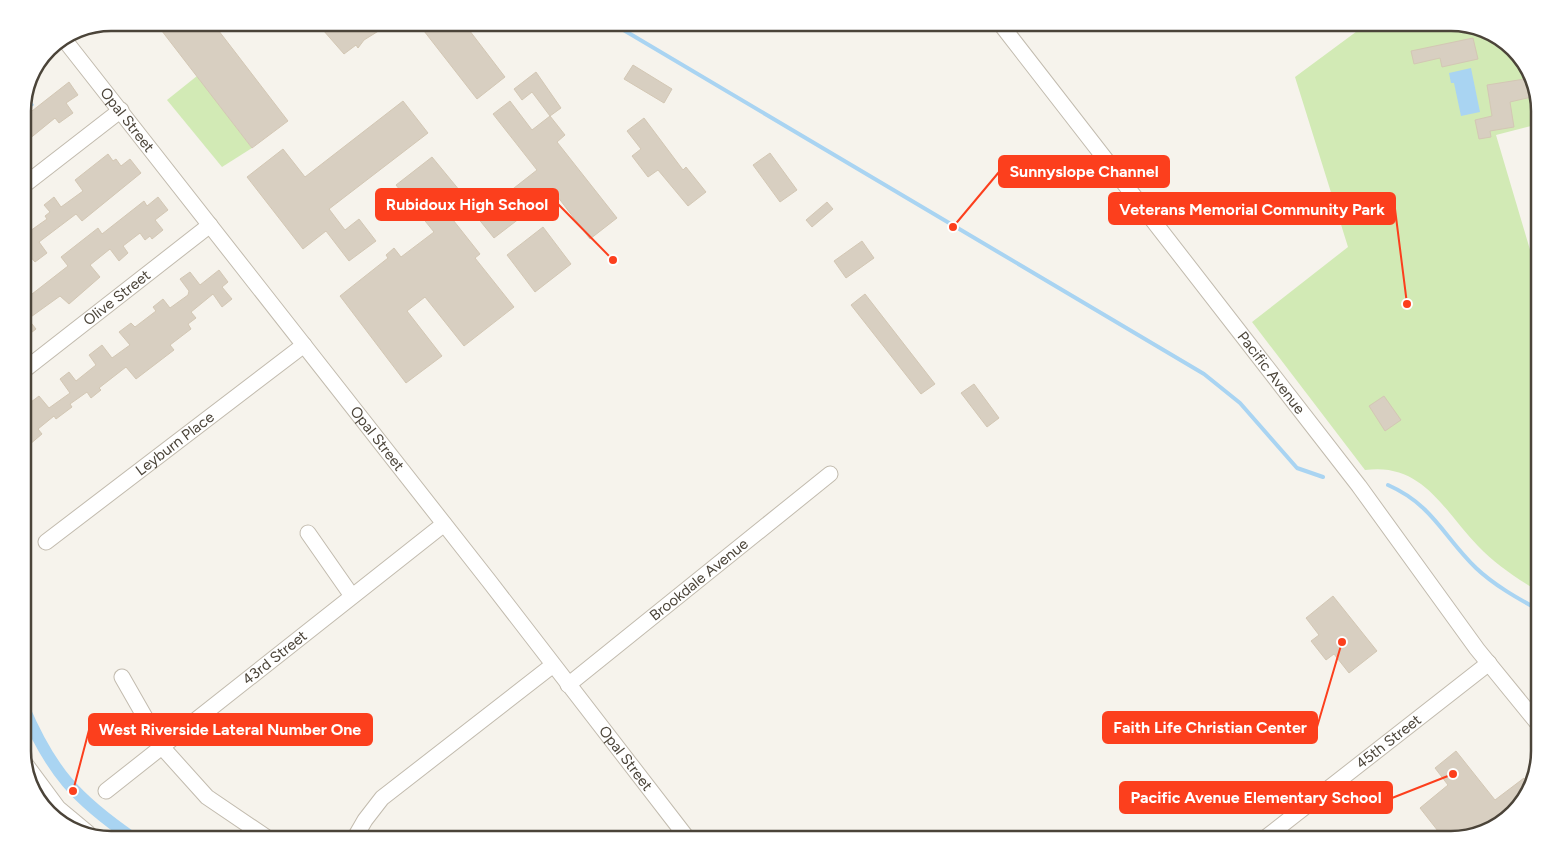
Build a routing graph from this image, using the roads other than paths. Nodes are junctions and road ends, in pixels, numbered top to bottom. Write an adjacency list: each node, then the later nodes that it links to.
1 (1006, 31): 13 (street, Pacific Avenue)
2 (69, 44): 3 (street, Opal Street)
3 (121, 110): 4 (street); 5 (street, Opal Street)
4 (31, 180)
5 (210, 226): 6 (street, Opal Street); 7 (street, Olive Street)
6 (304, 344): 9 (street, Opal Street); 11 (street, Leyburn Place)
7 (31, 365)
8 (830, 474): 16 (street, Brookdale Avenue)
9 (444, 524): 12 (street, 43rd Street); 14 (street, Opal Street)
10 (308, 533): 12 (street)
11 (46, 542)
12 (352, 596): 18 (street, 43rd Street)
13 (1489, 663): 17 (street, Pacific Avenue); 25 (street, 45th Street)
14 (553, 666): 16 (street, Opal Street); 23 (street)
15 (122, 677): 18 (street)
16 (568, 686): 24 (street, Opal Street)
17 (1531, 714)
18 (162, 747): 20 (street, 43rd Street); 22 (street)
19 (36, 778): 21 (street)
20 (106, 790)
21 (74, 822)
22 (256, 831)
23 (359, 831)
24 (681, 831)
25 (1275, 831)

